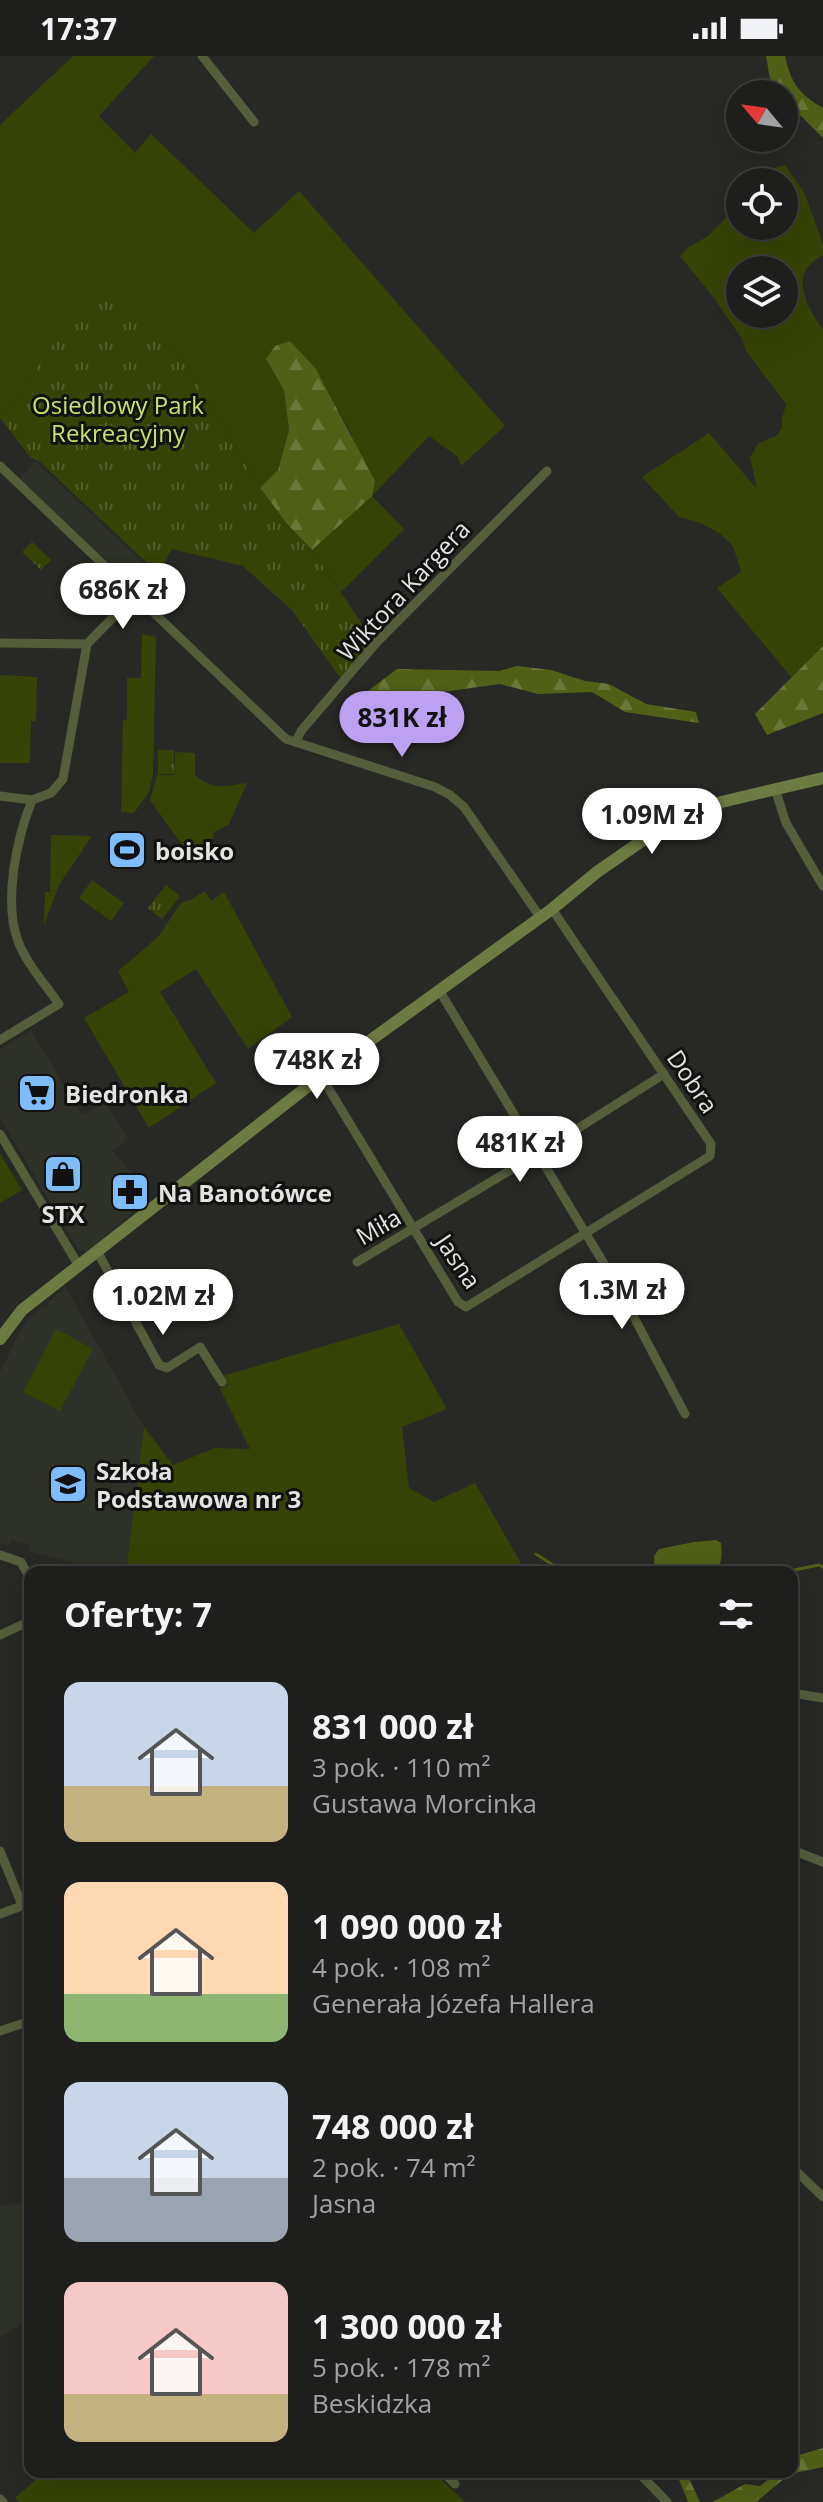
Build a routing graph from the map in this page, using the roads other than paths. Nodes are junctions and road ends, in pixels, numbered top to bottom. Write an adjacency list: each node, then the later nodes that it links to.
1 (202, 56): 2 (street)
2 (254, 122)
3 (0, 466): 5 (street)
4 (547, 471): 8 (street, Wiktora Kargera)
5 (136, 594): 7 (street); 8 (street)
6 (0, 643): 7 (street)
7 (87, 644): 12 (street)
8 (296, 742): 15 (street)
9 (823, 778): 10 (street)
10 (775, 789): 13 (street); 14 (street)
11 (0, 796): 12 (street)
12 (32, 800): 17 (street)
13 (823, 886)
14 (552, 909): 15 (street); 18 (street, Dobra)
15 (540, 917): 16 (street)
16 (439, 990): 19 (street); 21 (street)
17 (0, 1040)
18 (664, 1074): 21 (street, Miła); 23 (street, Dobra)
19 (321, 1076): 22 (street, Jasna); 24 (street)
20 (0, 1134): 26 (street)
21 (539, 1153): 22 (street, Miła); 23 (street)
22 (413, 1229): 23 (street, Jasna); 25 (street, Miła)
23 (586, 1234): 29 (street)
24 (97, 1251): 26 (street); 28 (street)
25 (357, 1262)
26 (79, 1266): 27 (street)
27 (0, 1339)
28 (222, 1382)
29 (685, 1414)
30 (0, 1555): 31 (street)
31 (24, 1568)
32 (24, 1624): 33 (street)
33 (0, 1635)
34 (798, 1694): 35 (street)
35 (823, 1698)
36 (0, 1851): 39 (street)
37 (798, 1852): 38 (street)
38 (823, 1862)
39 (24, 1899)
40 (24, 1906): 41 (street)
41 (0, 1914)
42 (24, 2023): 43 (street)
43 (0, 2031)
44 (798, 2173): 45 (street)
45 (823, 2197)
46 (449, 2478): 48 (street)
47 (644, 2478): 49 (street)
48 (455, 2484)
49 (667, 2502)

